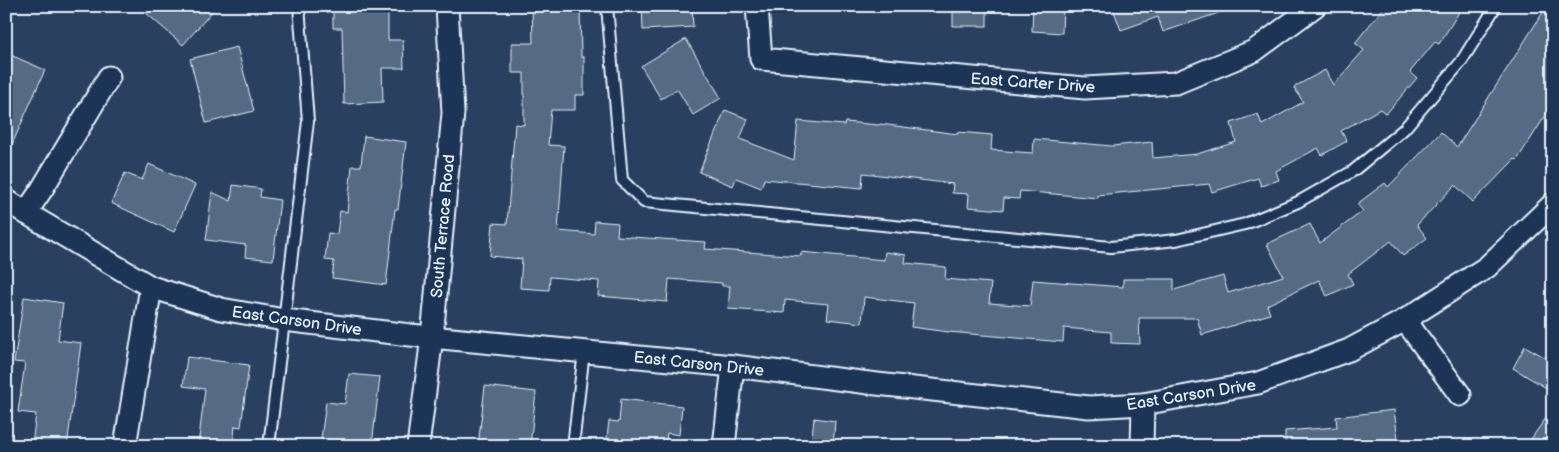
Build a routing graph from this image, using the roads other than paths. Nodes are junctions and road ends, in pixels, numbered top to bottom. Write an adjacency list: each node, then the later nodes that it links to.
1 (299, 6): 12 (lane)
2 (447, 6): 14 (street, South Terrace Road)
3 (607, 6): 6 (lane)
4 (756, 6): 5 (street, East Carter Drive)
5 (1315, 6)
6 (1496, 6)
7 (109, 77): 10 (street)
8 (6, 201): 10 (street, East Carson Drive)
9 (1553, 204): 13 (street, East Carson Drive)
10 (26, 213): 11 (street, East Carson Drive)
11 (151, 287): 12 (street, East Carson Drive); 19 (street)
12 (284, 320): 14 (street, East Carson Drive); 20 (lane)
13 (1405, 320): 17 (street); 18 (street, East Carson Drive)
14 (432, 337): 15 (street, East Carson Drive); 21 (street, South Terrace Road)
15 (584, 351): 16 (street, East Carson Drive); 22 (lane)
16 (733, 366): 18 (street, East Carson Drive); 23 (street)
17 (1460, 395)
18 (1143, 404): 24 (street)
19 (126, 446)
20 (269, 446)
21 (418, 446)
22 (574, 446)
23 (724, 446)
24 (1142, 446)

